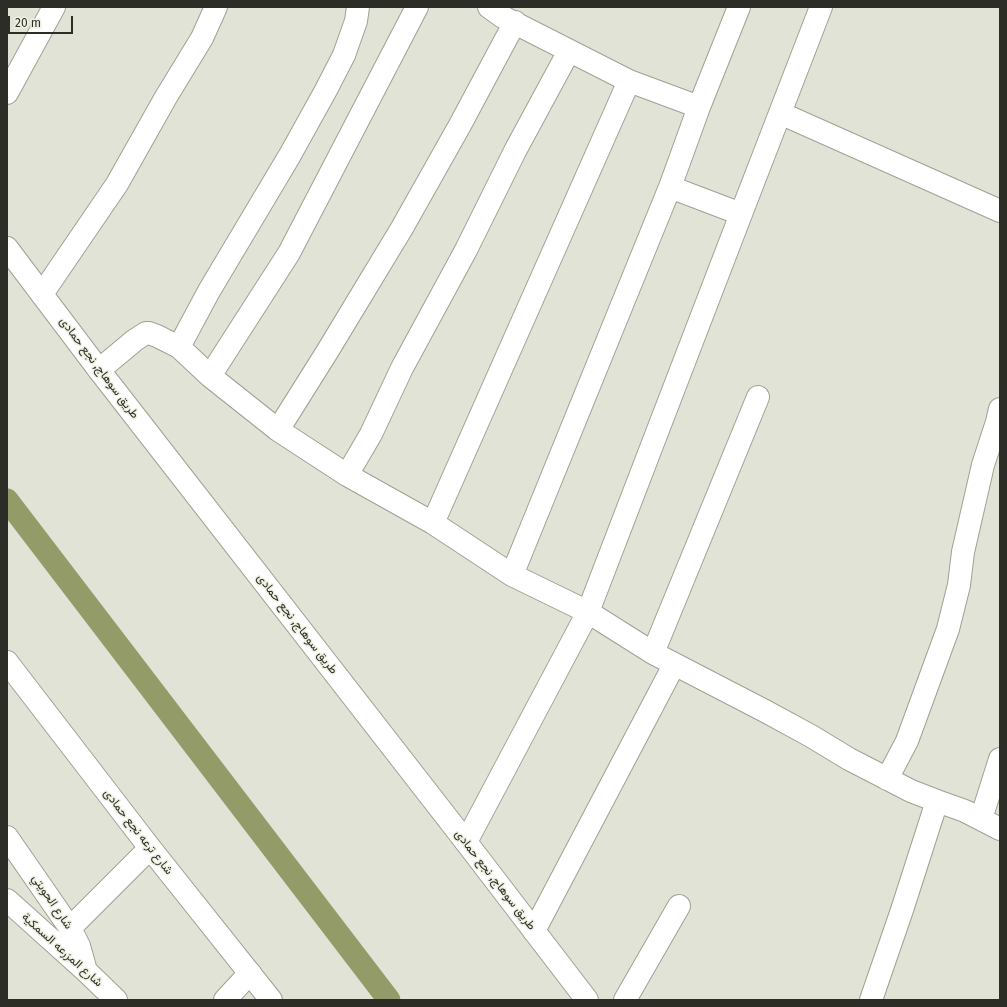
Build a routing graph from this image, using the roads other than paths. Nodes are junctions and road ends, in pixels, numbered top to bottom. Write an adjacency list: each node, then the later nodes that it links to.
1 (54, 7): 10 (street)
2 (216, 7): 17 (street)
3 (358, 7): 18 (street)
4 (418, 7): 20 (street)
5 (739, 7): 11 (street)
6 (821, 7): 12 (street)
7 (504, 13): 8 (street); 23 (street)
8 (569, 51): 9 (street); 24 (street)
9 (629, 82): 11 (street); 25 (street)
10 (7, 93)
11 (699, 107): 13 (street)
12 (780, 113): 14 (street); 15 (street)
13 (670, 187): 15 (street); 26 (street)
14 (1000, 211)
15 (741, 214): 27 (street)
16 (7, 248): 17 (street, طريق سوهاج, نجع حمادى)
17 (42, 294): 19 (street, طريق سوهاج, نجع حمادى)
18 (179, 347): 19 (street); 20 (street)
19 (100, 370): 37 (street, طريق سوهاج, نجع حمادى)
20 (210, 376): 23 (street)
21 (758, 398): 28 (street)
22 (1000, 409): 32 (street)
23 (278, 430): 24 (street)
24 (347, 475): 25 (street)
25 (433, 523): 26 (street)
26 (512, 575): 27 (street)
27 (588, 612): 28 (street); 37 (street)
28 (653, 653): 30 (street)
29 (7, 662): 38 (street, شارع ترعه نجع حمادى)
30 (674, 665): 32 (street); 42 (street)
31 (1000, 759): 34 (street)
32 (887, 779): 33 (street)
33 (936, 801): 34 (street); 50 (street)
34 (980, 819): 35 (street)
35 (1000, 829)
36 (7, 837): 41 (street, شارع الحويتي)
37 (466, 842): 42 (street, طريق سوهاج, نجع حمادى)
38 (150, 848): 41 (street); 44 (street, شارع ترعه نجع حمادى)
39 (7, 900): 43 (street, شارع المزرعه السمكية)
40 (679, 906): 49 (street)
41 (70, 928): 43 (street, شارع الحويتي)
42 (534, 931): 48 (street, طريق سوهاج, نجع حمادى)
43 (86, 972): 45 (street, شارع المزرعه السمكية)
44 (250, 973): 46 (street); 47 (street, شارع ترعه نجع حمادى)
45 (116, 1000)
46 (225, 1000)
47 (271, 1000)
48 (587, 1000)
49 (625, 1000)
50 (870, 1000)

